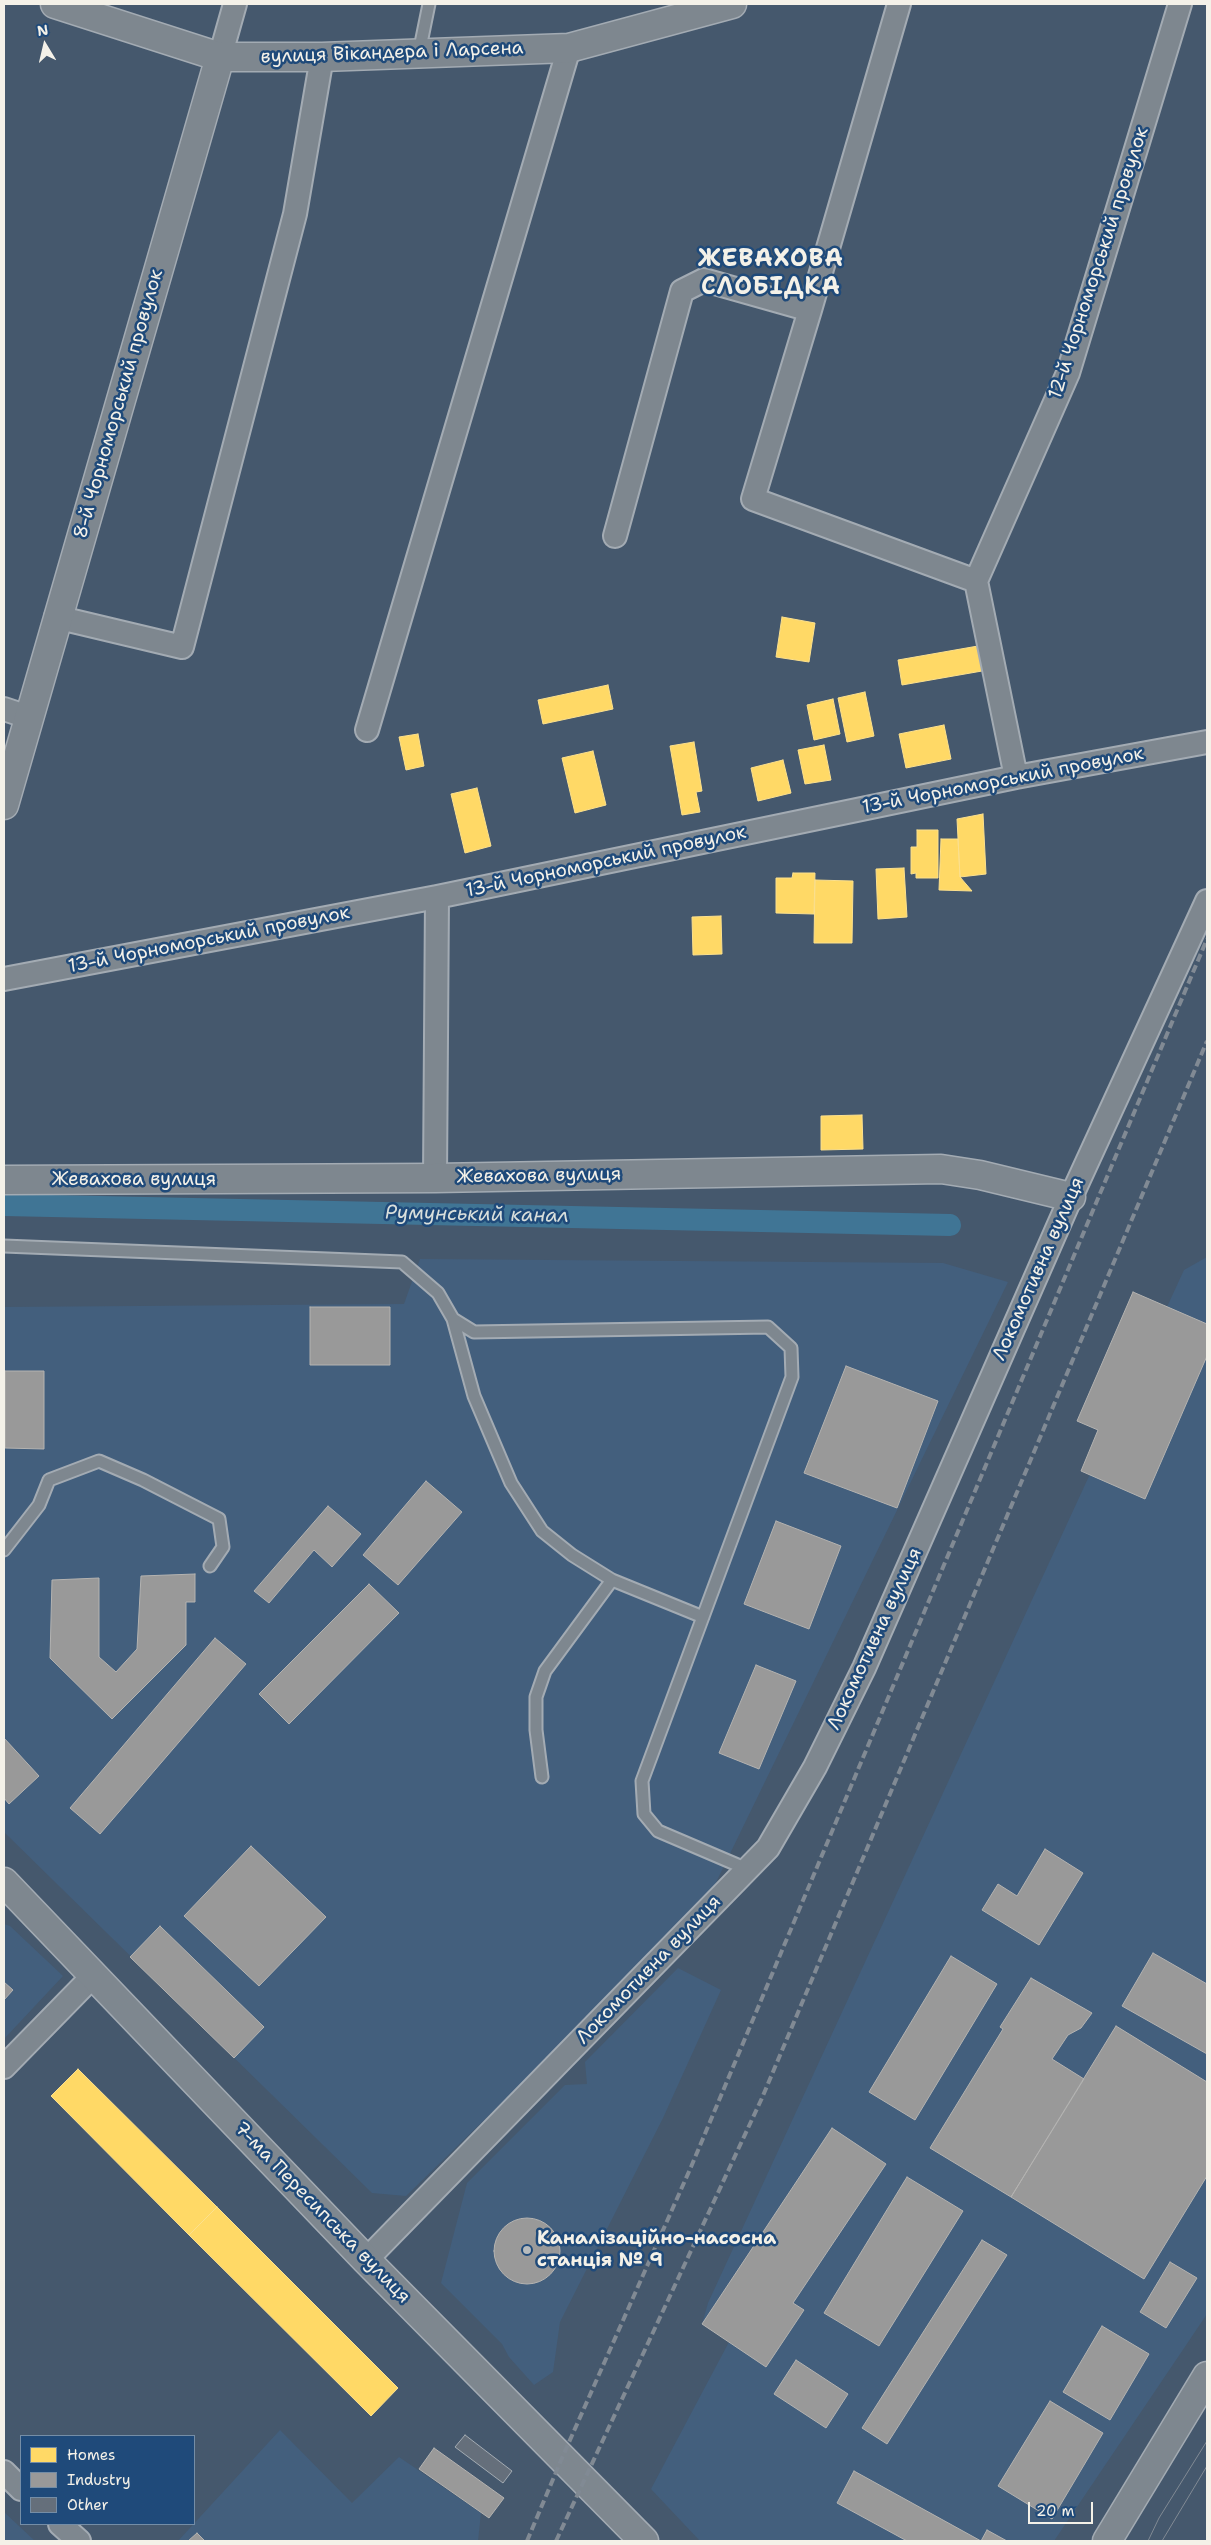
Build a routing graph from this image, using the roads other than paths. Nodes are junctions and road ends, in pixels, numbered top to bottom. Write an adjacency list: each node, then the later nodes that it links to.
1 (55, 4): 9 (street, вулиця Вікандера і Ларсена)
2 (235, 4): 9 (street, 8-й Чорноморський провулок)
3 (430, 4): 8 (lane)
4 (732, 4): 7 (street, вулиця Вікандера і Ларсена)
5 (899, 4): 11 (street)
6 (1180, 4): 13 (street, 12-й Чорноморський провулок)
7 (570, 48): 8 (street, вулиця Вікандера і Ларсена); 16 (street)
8 (419, 54): 10 (street, вулиця Вікандера і Ларсена)
9 (220, 57): 10 (street, вулиця Вікандера і Ларсена); 14 (street, 8-й Чорноморський провулок)
10 (322, 57): 14 (street)
11 (810, 310): 12 (street); 13 (street)
12 (615, 536)
13 (976, 581): 18 (street)
14 (56, 617): 15 (street, 8-й Чорноморський провулок)
15 (16, 713): 19 (street, 8-й Чорноморський провулок)
16 (367, 730)
17 (1207, 742): 18 (street, 13-й Чорноморський провулок)
18 (1016, 777): 20 (street, 13-й Чорноморський провулок)
19 (4, 805)
20 (437, 897): 22 (street, 13-й Чорноморський провулок); 23 (street)
21 (1207, 900): 25 (street, Локомотивна вулиця)
22 (4, 979)
23 (436, 1178): 24 (street, Жевахова вулиця); 25 (street, Жевахова вулиця)
24 (4, 1180)
25 (1071, 1197): 33 (street, Локомотивна вулиця)
26 (4, 1246): 27 (lane)
27 (452, 1319): 30 (lane); 31 (lane)
28 (4, 1550): 29 (lane)
29 (210, 1566)
30 (612, 1580): 31 (lane); 32 (lane)
31 (703, 1617): 33 (lane)
32 (542, 1778)
33 (747, 1869): 37 (street, Локомотивна вулиця)
34 (4, 1882): 35 (street, 7-ма Пересипська вулиця)
35 (93, 1976): 36 (street); 37 (street, 7-ма Пересипська вулиця)
36 (4, 2067)
37 (366, 2260): 43 (street, 7-ма Пересипська вулиця)
38 (1207, 2376): 44 (street)
39 (4, 2472): 40 (street)
40 (20, 2487)
41 (61, 2525): 42 (street)
42 (79, 2541)
43 (644, 2541)
44 (1107, 2541)

